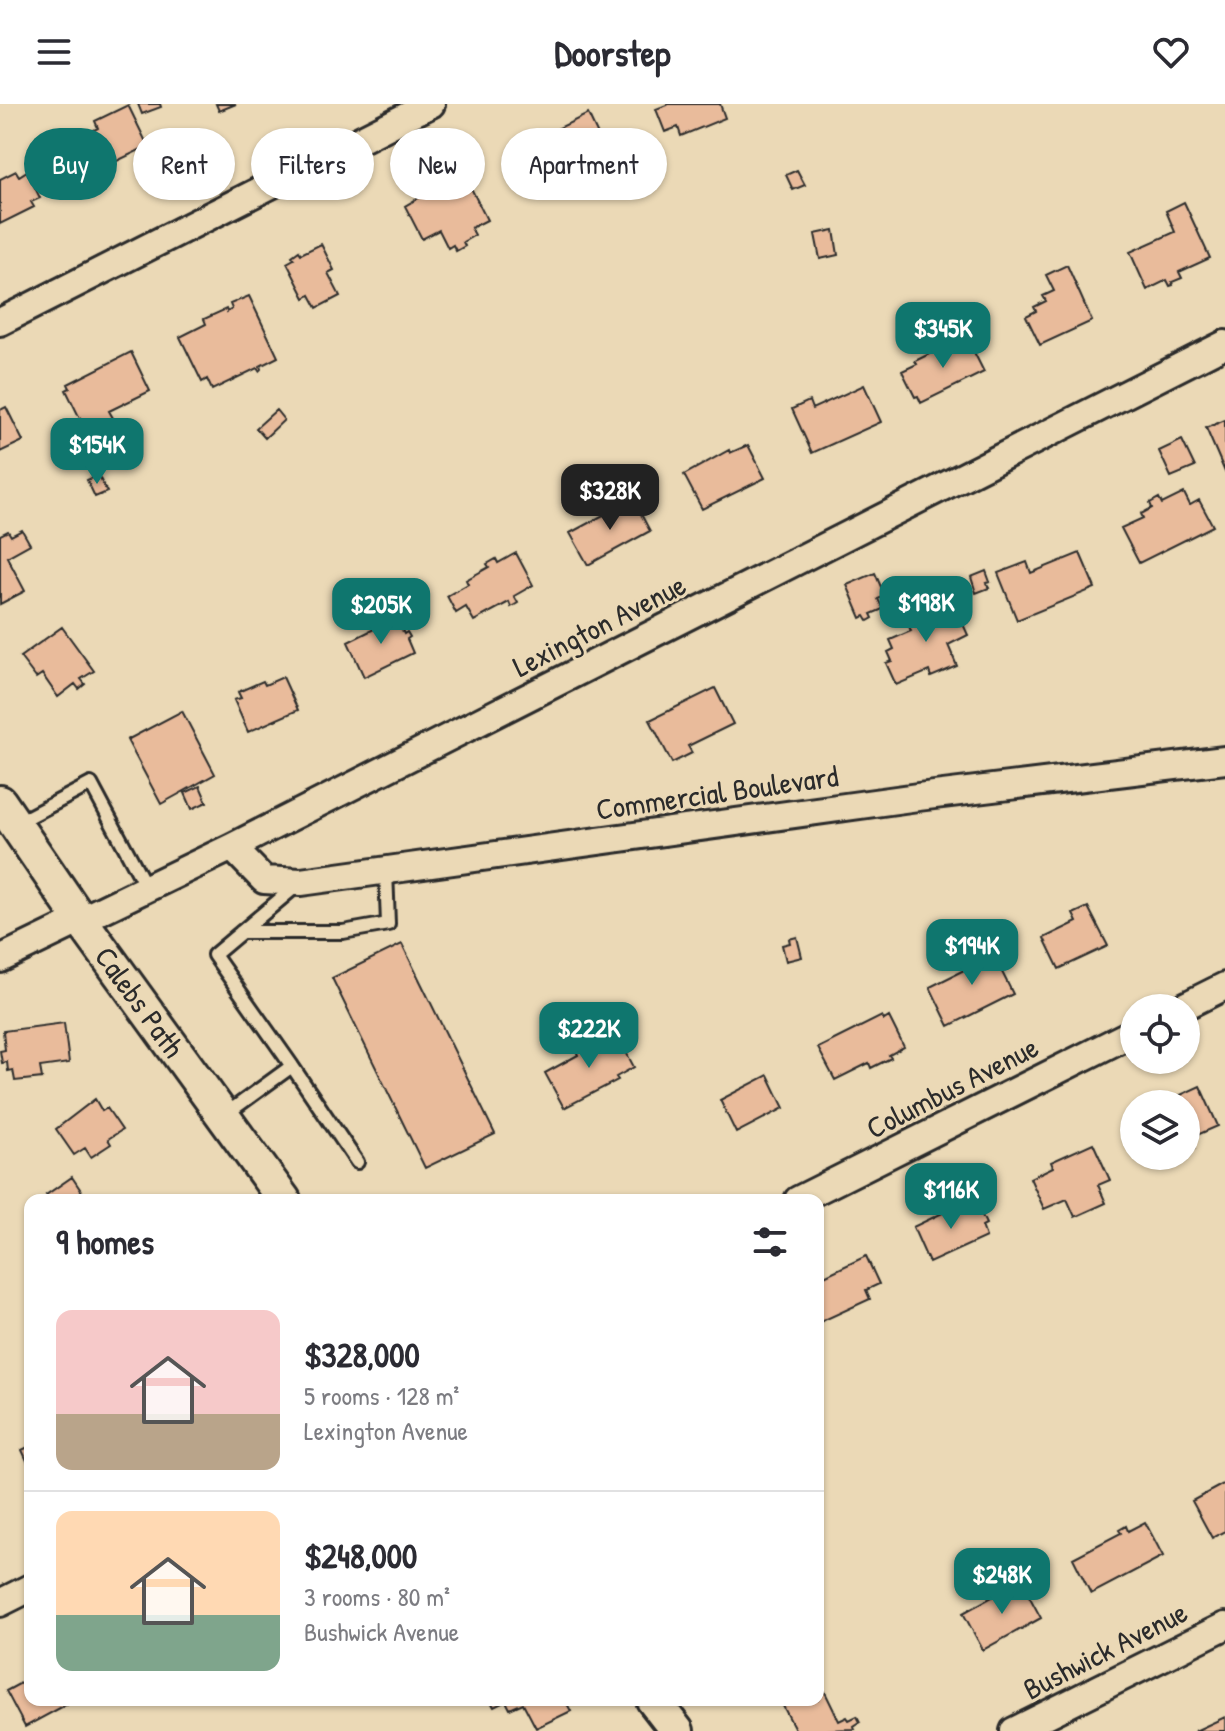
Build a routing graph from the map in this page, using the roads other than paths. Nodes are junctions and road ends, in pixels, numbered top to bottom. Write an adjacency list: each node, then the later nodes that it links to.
1 (431, 104): 2 (street)
2 (0, 322)
3 (1225, 344): 6 (street, Lexington Avenue)
4 (1225, 760): 7 (street, Commercial Boulevard)
5 (8, 813): 9 (lane); 10 (street, Calebs Path)
6 (232, 847): 8 (street, Commercial Boulevard); 9 (street, Lexington Avenue)
7 (386, 870): 8 (street, Commercial Boulevard); 11 (lane)
8 (301, 882): 11 (lane)
9 (146, 887): 10 (street, Lexington Avenue)
10 (80, 919): 12 (street, Lexington Avenue); 17 (street, Calebs Path)
11 (241, 932): 16 (lane)
12 (0, 959)
13 (1225, 986): 14 (street)
14 (1200, 998)
15 (1120, 1039): 20 (street, Columbus Avenue)
16 (292, 1066): 17 (lane); 18 (lane)
17 (223, 1116): 19 (street, Calebs Path)
18 (357, 1162)
19 (280, 1194)
20 (810, 1194)
21 (24, 1591): 22 (street)
22 (0, 1603)
23 (1225, 1626): 26 (street, Bushwick Avenue)
24 (658, 1706): 25 (street)
25 (677, 1731)
26 (1014, 1731)

